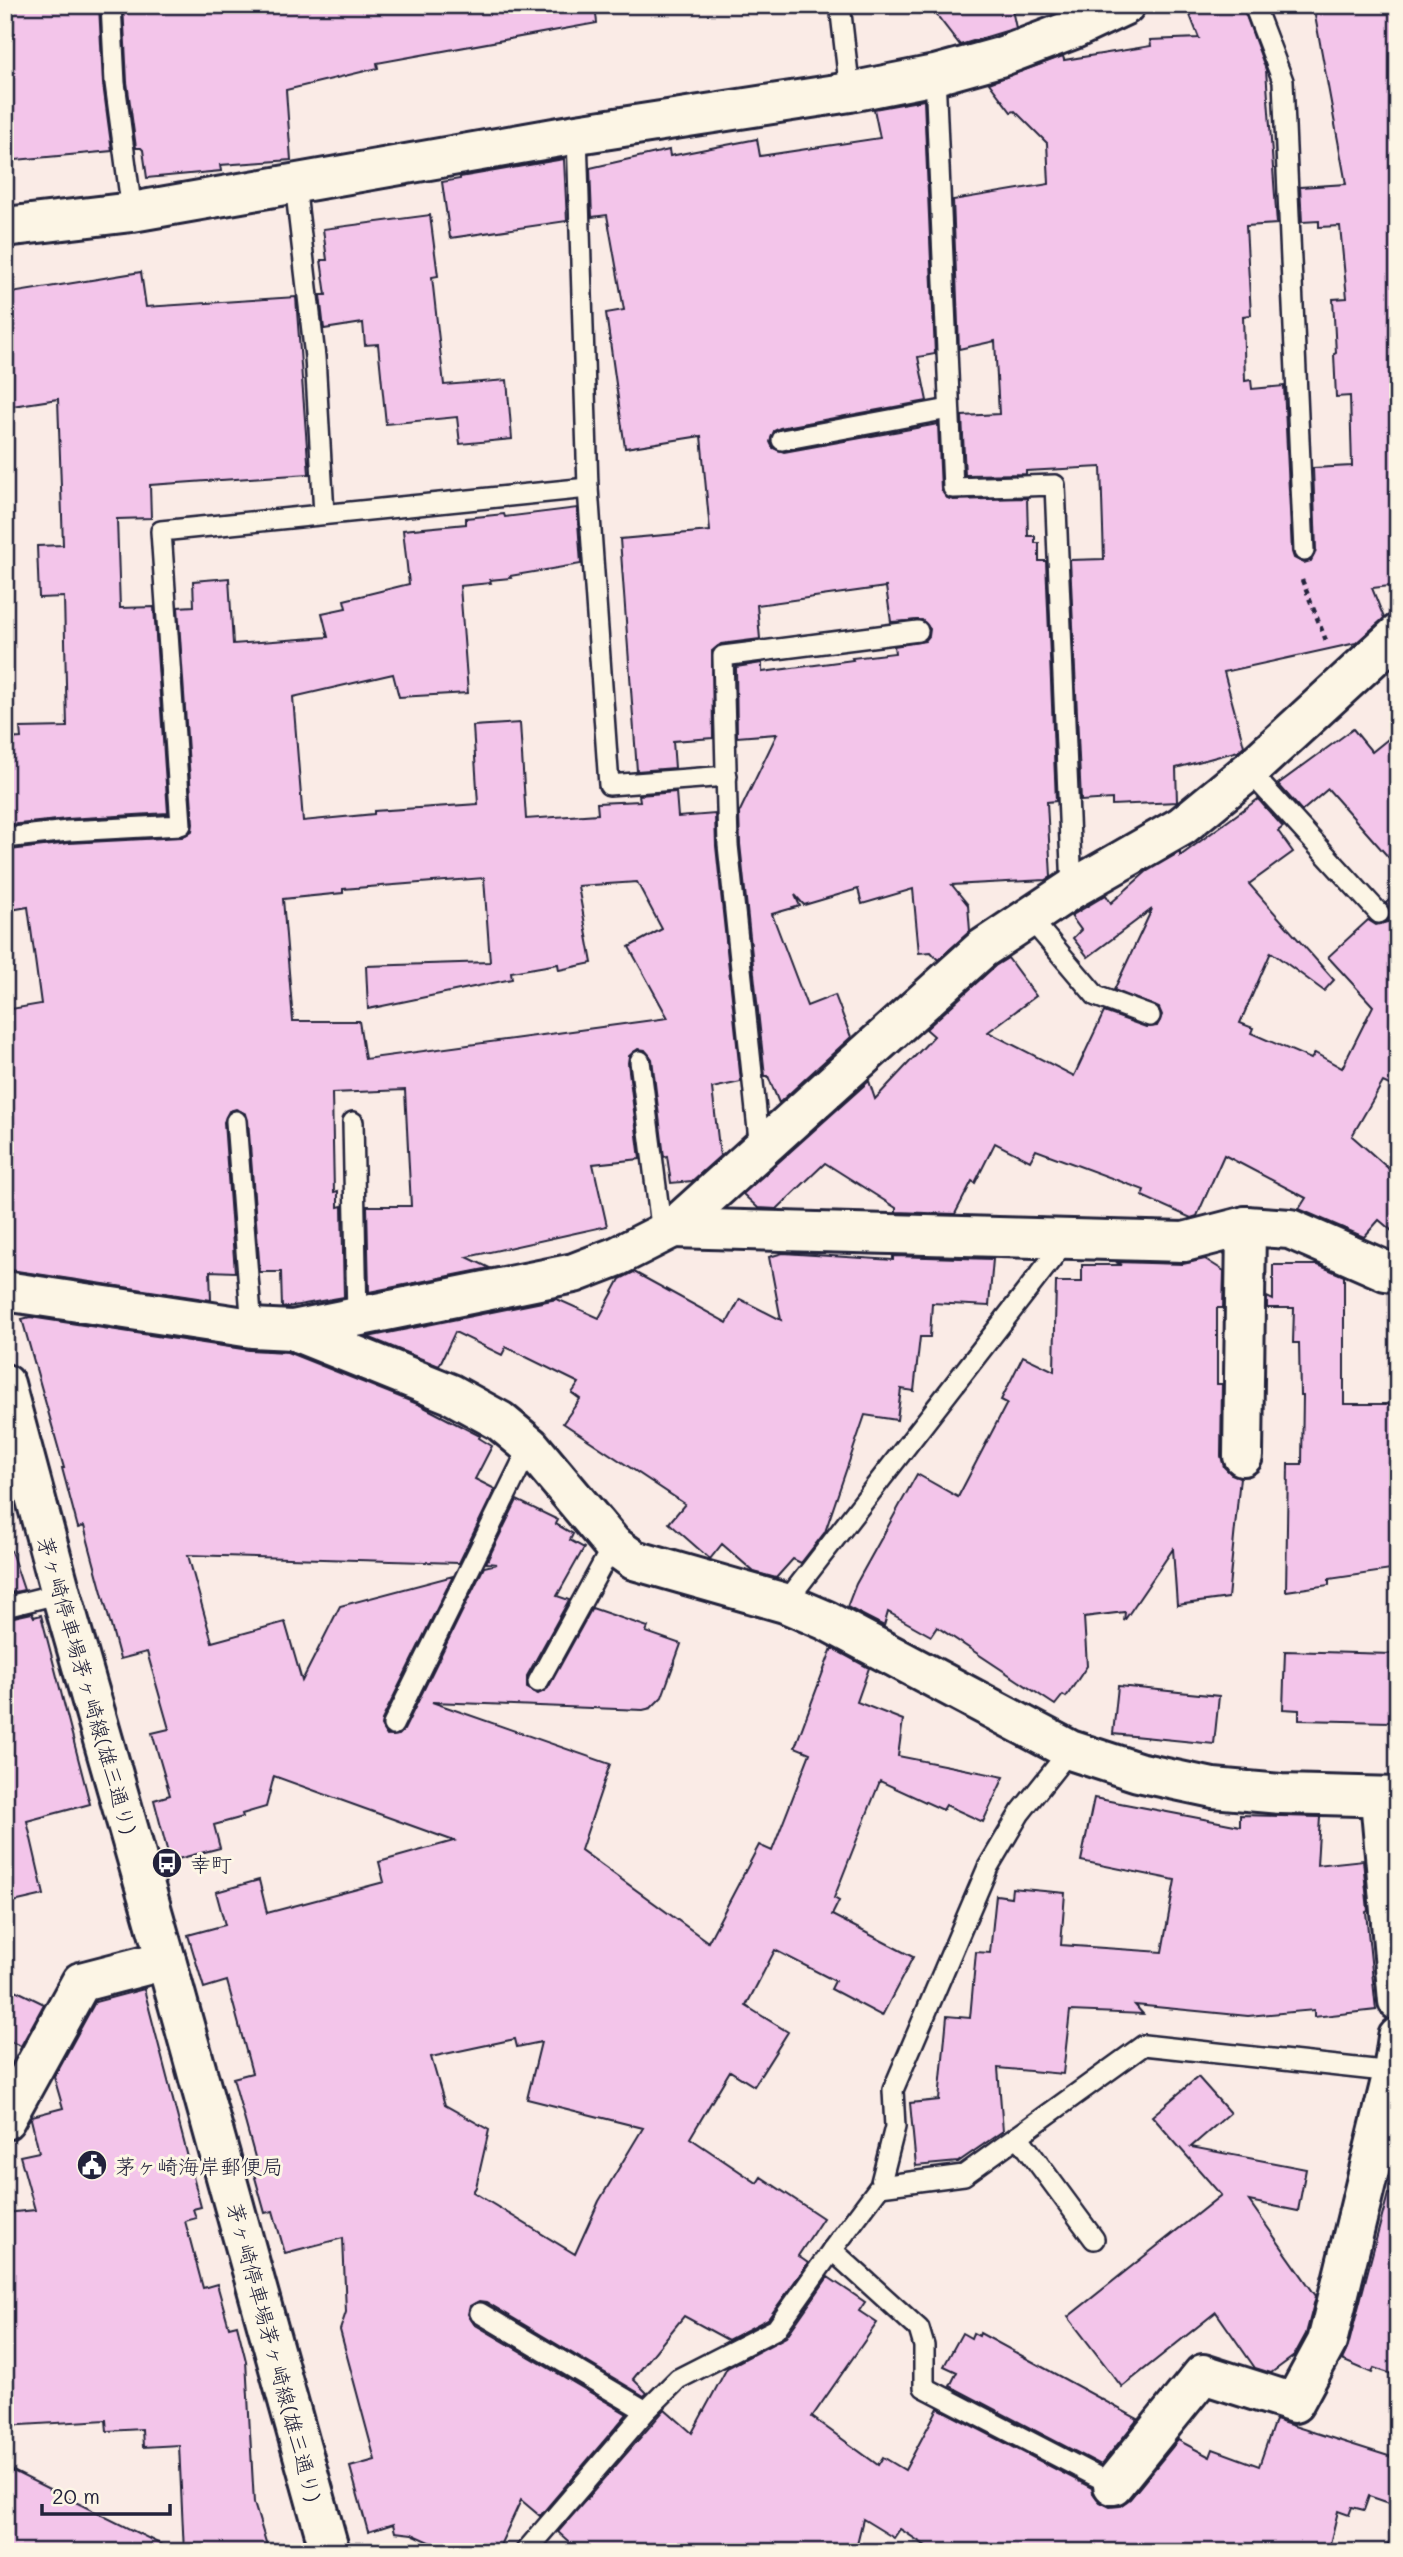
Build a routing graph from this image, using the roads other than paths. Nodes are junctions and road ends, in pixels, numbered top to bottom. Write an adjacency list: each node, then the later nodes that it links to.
1 (111, 5): 9 (lane)
2 (840, 5): 6 (lane)
3 (1125, 5): 5 (street)
4 (1254, 5): 15 (lane)
5 (935, 75): 6 (street); 11 (lane)
6 (850, 92): 7 (street)
7 (577, 134): 8 (street); 13 (lane)
8 (295, 184): 9 (street); 14 (lane)
9 (132, 212): 10 (street)
10 (5, 227)
11 (949, 409): 12 (lane); 21 (lane)
12 (782, 440)
13 (588, 488): 14 (lane); 19 (lane)
14 (324, 514): 20 (lane)
15 (1304, 551)
16 (918, 631): 19 (lane)
17 (1398, 634): 18 (street)
18 (1249, 771): 21 (street); 22 (lane)
19 (727, 776): 28 (lane)
20 (5, 838)
21 (1072, 889): 23 (street)
22 (1379, 913)
23 (1029, 917): 24 (lane); 28 (street)
24 (1150, 1016)
25 (640, 1061): 30 (lane)
26 (236, 1121): 35 (lane)
27 (353, 1122): 34 (lane)
28 (760, 1149): 30 (street)
29 (1246, 1226): 31 (street); 32 (street); 39 (street)
30 (668, 1231): 31 (street); 34 (street)
31 (1068, 1239): 42 (lane)
32 (1398, 1273)
33 (5, 1290): 35 (street)
34 (357, 1317): 36 (street)
35 (252, 1328): 36 (street)
36 (292, 1330): 38 (street)
37 (5, 1384): 41 (street, 茅ヶ崎停車場茅ヶ崎線(雄三通り))
38 (530, 1446): 40 (street); 45 (lane)
39 (1243, 1456)
40 (613, 1545): 42 (street); 44 (lane)
41 (61, 1593): 43 (lane); 48 (street, 茅ヶ崎停車場茅ヶ崎線(雄三通り))
42 (785, 1603): 46 (street)
43 (5, 1607)
44 (538, 1682)
45 (393, 1725)
46 (1070, 1750): 47 (street); 53 (lane)
47 (1389, 1798): 49 (street)
48 (166, 1959): 51 (street); 59 (street, 茅ヶ崎停車場茅ヶ崎線(雄三通り))
49 (1398, 2001)
50 (1395, 2054): 52 (lane); 58 (street)
51 (5, 2120)
52 (1018, 2136): 53 (lane); 54 (lane)
53 (880, 2186): 55 (lane)
54 (1094, 2239)
55 (832, 2250): 57 (lane); 58 (lane)
56 (480, 2313): 57 (lane)
57 (646, 2411): 60 (lane)
58 (1113, 2485)
59 (330, 2552)
60 (525, 2552)

